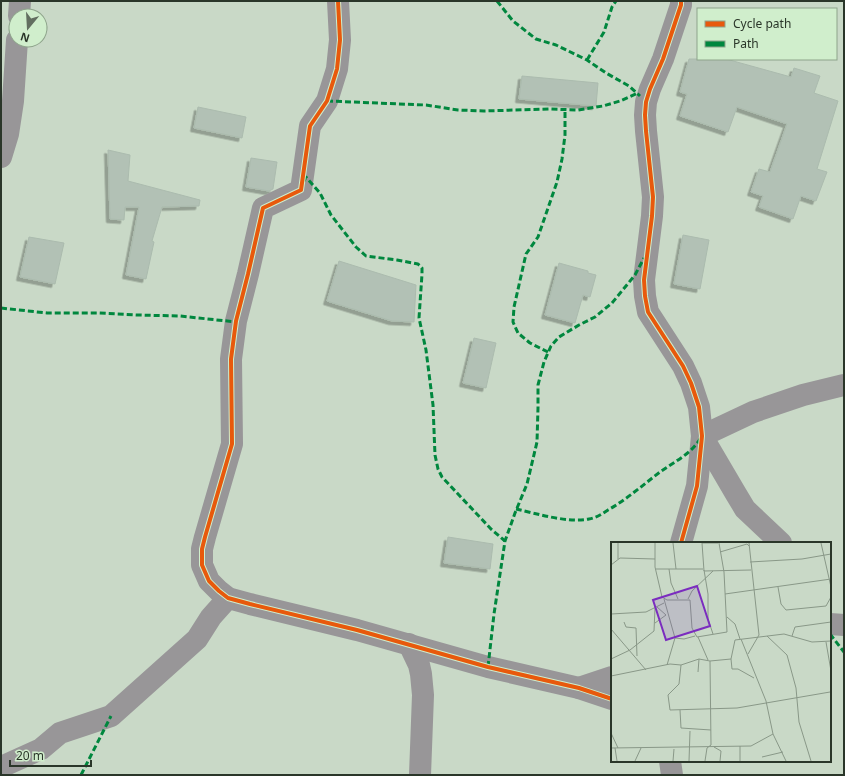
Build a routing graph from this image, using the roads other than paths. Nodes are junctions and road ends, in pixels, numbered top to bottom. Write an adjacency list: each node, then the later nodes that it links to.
1 (338, 1): 9 (street)
2 (681, 1): 6 (street)
3 (16, 48): 4 (street)
4 (1, 157)
5 (844, 385): 6 (street)
6 (702, 436): 7 (street); 8 (street)
7 (681, 542)
8 (780, 542)
9 (228, 598): 12 (street); 17 (street)
10 (831, 624): 11 (street)
11 (844, 625)
12 (409, 644): 14 (street); 18 (street)
13 (611, 677): 14 (street)
14 (579, 688): 15 (street)
15 (611, 699)
16 (670, 762): 19 (street)
17 (1, 767)
18 (420, 775)
19 (672, 775)

